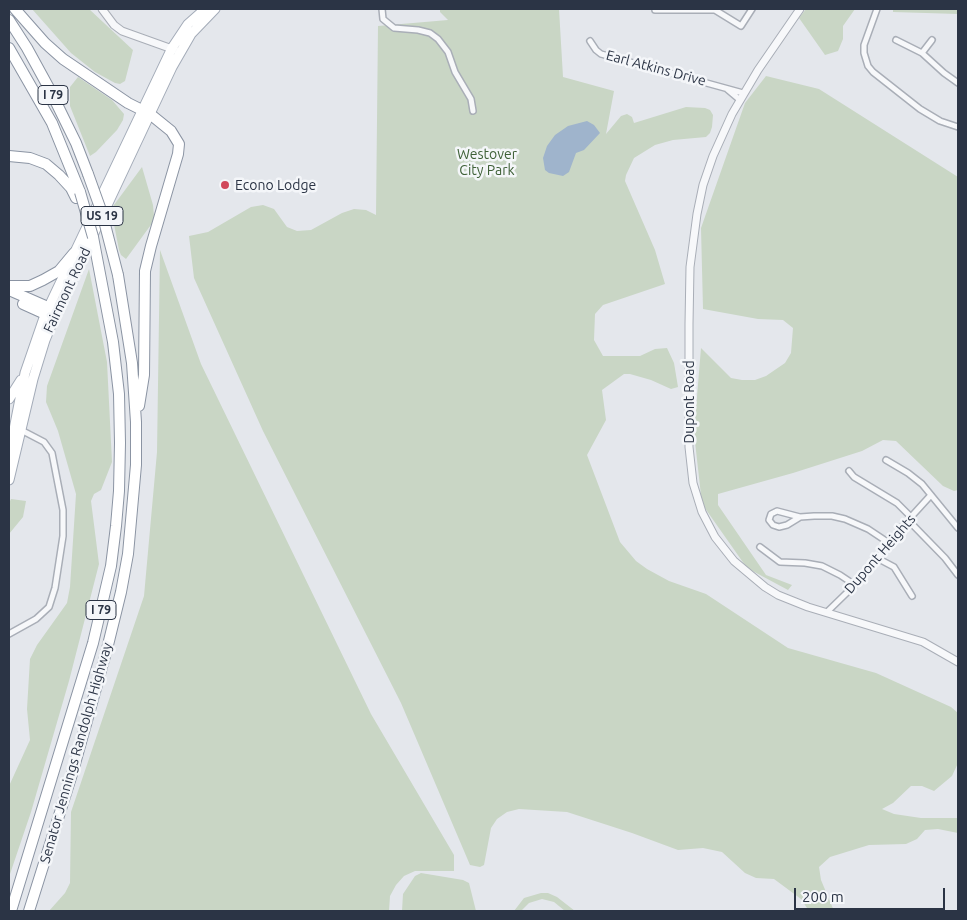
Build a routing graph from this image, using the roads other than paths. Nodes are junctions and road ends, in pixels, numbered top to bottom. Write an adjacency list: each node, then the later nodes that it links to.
1 (15, 9): 21 (highway)
2 (102, 9): 15 (street)
3 (205, 9): 15 (main road, Fairmont Road / US 19)
4 (215, 9): 16 (main road, Fairmont Road / US 19)
5 (382, 9): 20 (street)
6 (752, 9): 9 (street)
7 (800, 9): 19 (street, Dupont Road)
8 (877, 9): 22 (street)
9 (655, 10)
10 (9, 20): 31 (highway, Senator Jennings Randolph Highway / I 79, bridge)
11 (896, 40): 17 (street)
12 (932, 40): 17 (street)
13 (590, 41): 19 (street, Earl Atkins Drive)
14 (9, 48): 24 (highway, I 79)
15 (172, 48): 16 (street); 21 (main road, Fairmont Road / US 19)
16 (180, 53): 21 (main road, Fairmont Road / US 19)
17 (922, 53): 18 (street)
18 (958, 83)
19 (742, 96): 47 (street, Dupont Road)
20 (473, 111)
21 (146, 112): 25 (main road, Fairmont Road / US 19); 28 (main road, Fairmont Road / US 19); 31 (highway)
22 (958, 127)
23 (9, 156): 24 (highway)
24 (78, 195): 50 (highway, Senator Jennings Randolph Highway / I 79, bridge)
25 (74, 254): 26 (highway); 28 (main road, Fairmont Road / US 19)
26 (9, 288): 28 (highway)
27 (9, 296): 28 (highway)
28 (51, 313): 29 (main road, Fairmont Road / US 19); 32 (main road, Fairmont Road / US 19)
29 (25, 373): 30 (main road); 32 (main road, Fairmont Road / US 19)
30 (9, 399)
31 (136, 422): 51 (highway, Senator Jennings Randolph Highway / I 79)
32 (15, 428): 33 (main road, Fairmont Road / US 19); 36 (main road, Fairmont Road / US 19); 48 (street)
33 (9, 455)
34 (886, 460): 37 (street)
35 (849, 471): 39 (street)
36 (9, 480)
37 (931, 495): 39 (street, Dupont Heights); 40 (street)
38 (800, 517): 38 (street); 41 (street)
39 (910, 519): 41 (street, Dupont Heights); 44 (street)
40 (958, 528)
41 (889, 543): 43 (street, Dupont Heights)
42 (760, 547): 45 (street)
43 (877, 558): 45 (street, Dupont Heights); 46 (street)
44 (958, 575)
45 (855, 585): 47 (street, Dupont Heights)
46 (912, 596)
47 (827, 612): 49 (street, Dupont Road)
48 (9, 634)
49 (958, 662)
50 (11, 911)
51 (30, 911)

